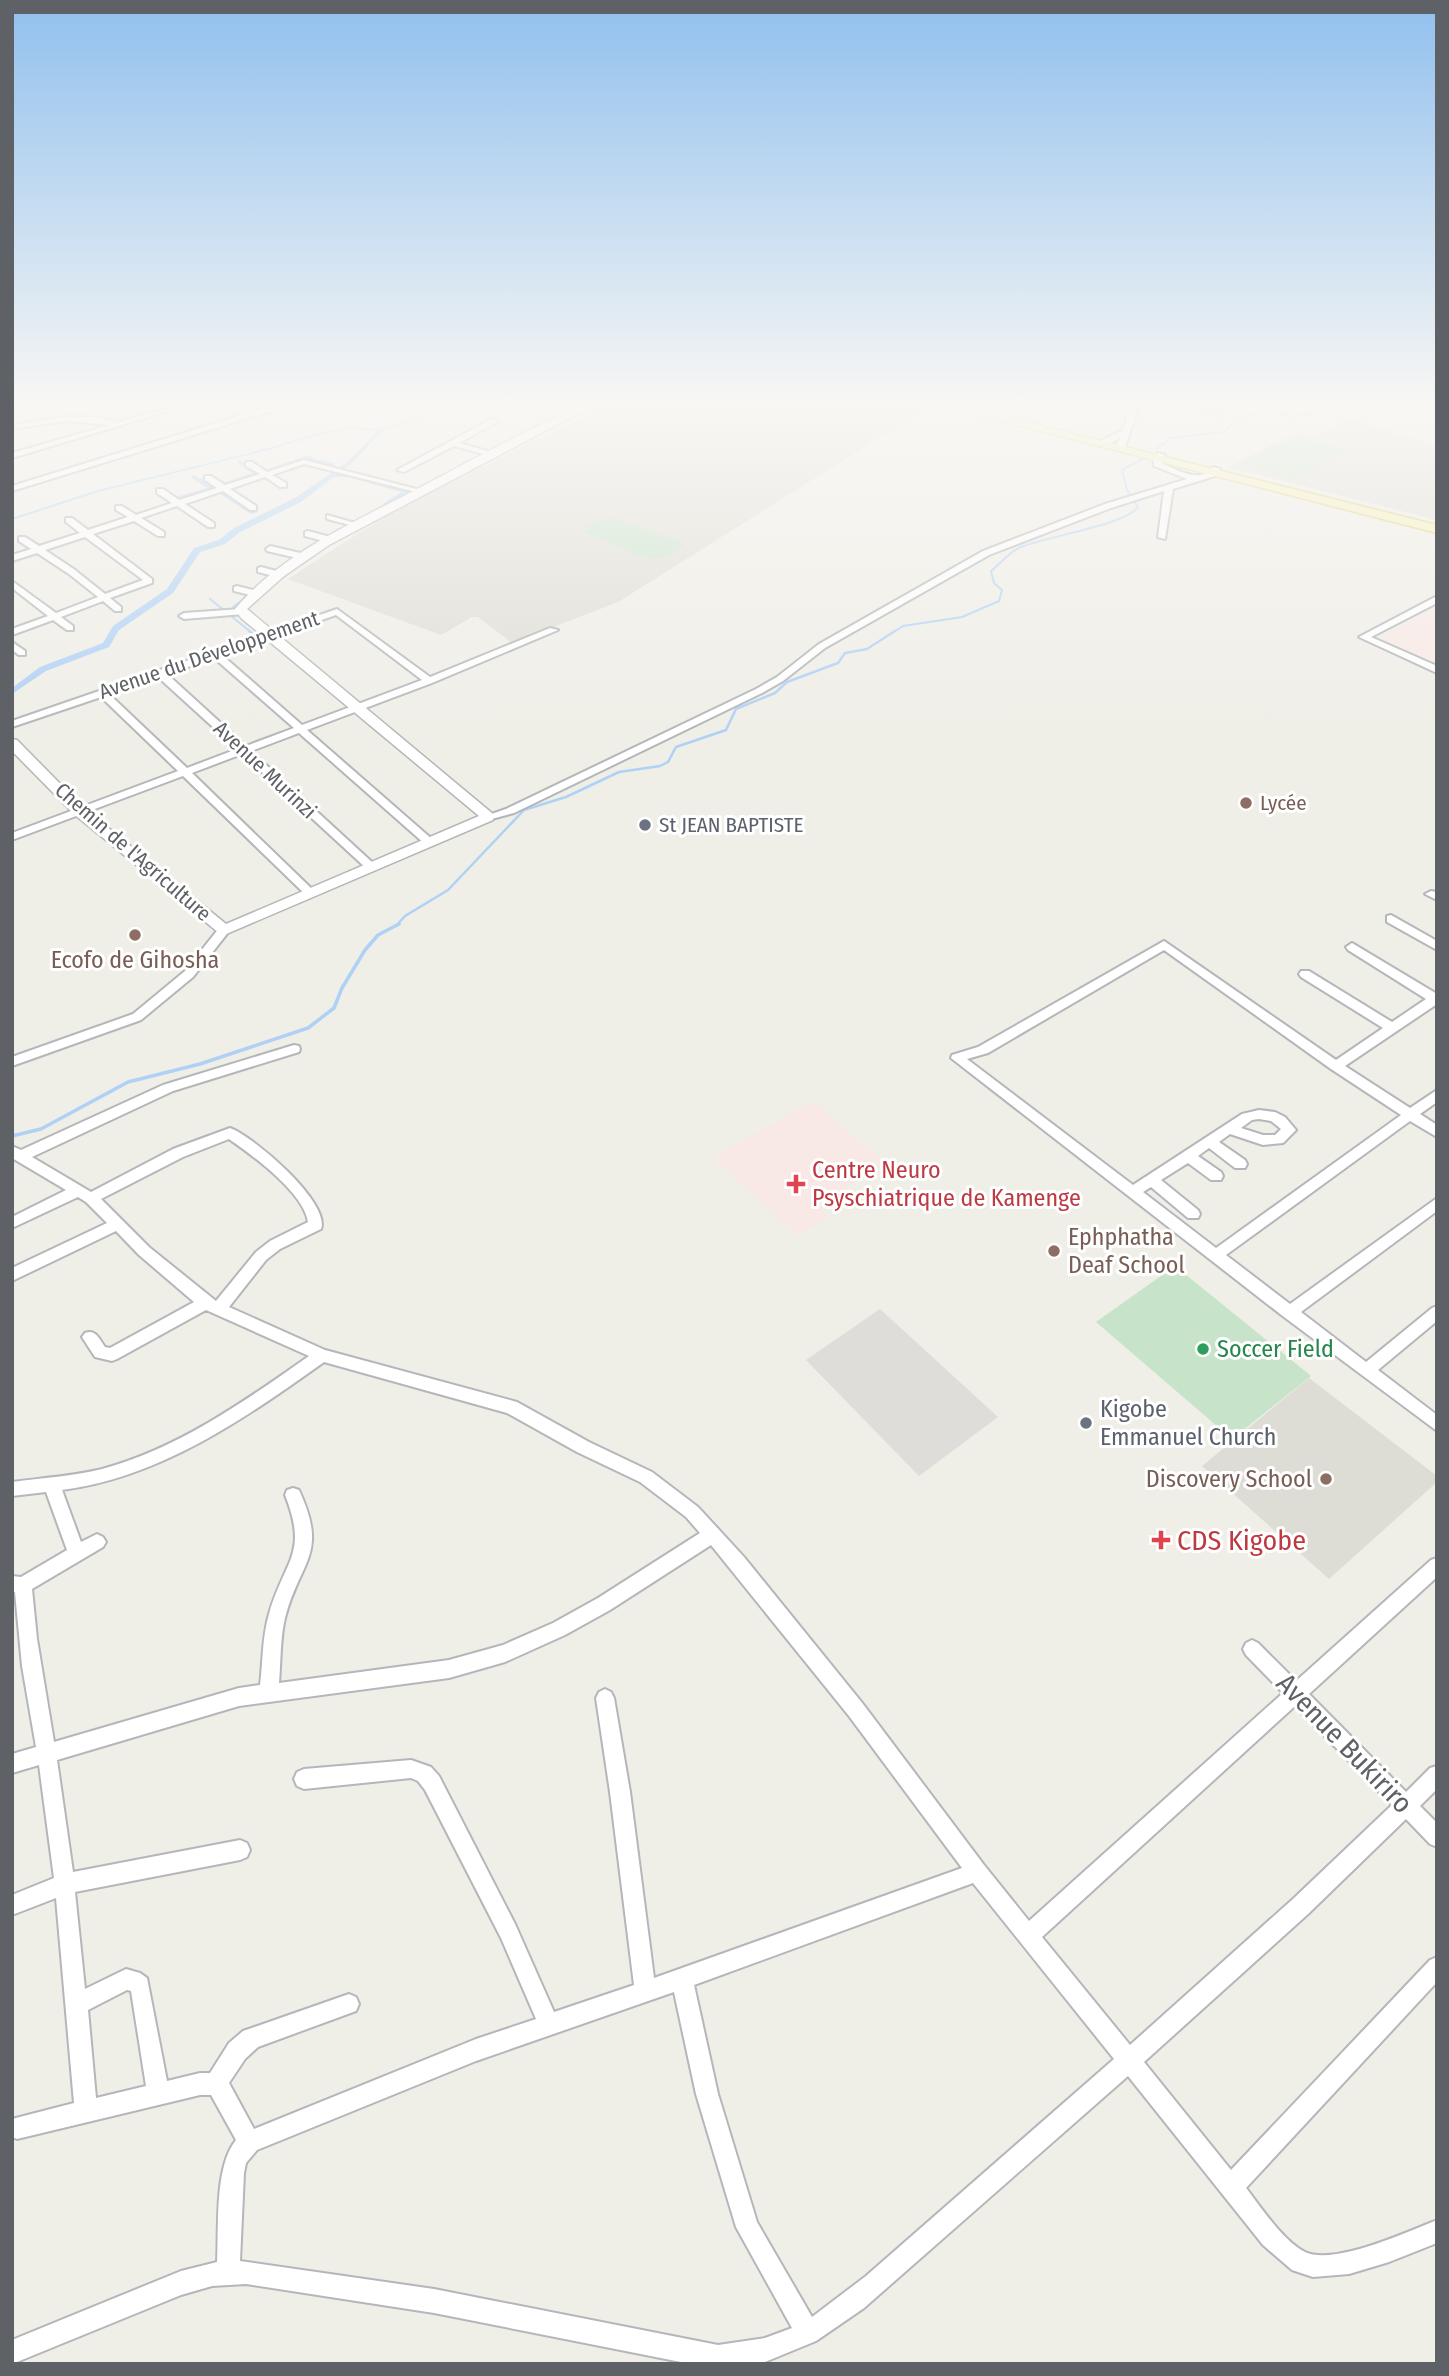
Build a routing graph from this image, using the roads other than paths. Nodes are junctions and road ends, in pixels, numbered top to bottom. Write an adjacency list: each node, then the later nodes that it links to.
1 (128, 513): 8 (street)
2 (147, 513): 8 (street)
3 (194, 513): 11 (street)
4 (380, 513): 12 (street)
5 (1090, 513): 53 (street)
6 (1165, 513): 17 (street)
7 (1383, 513): 13 (main road)
8 (135, 517): 14 (street); 15 (street)
9 (330, 517): 12 (street)
10 (69, 520): 14 (street)
11 (211, 525)
12 (358, 525): 19 (street)
13 (1437, 526)
14 (86, 533): 21 (street); 29 (street)
15 (161, 534)
16 (308, 534): 19 (street)
17 (1162, 537)
18 (22, 539): 21 (street)
19 (331, 540): 22 (street)
20 (270, 549): 22 (street)
21 (38, 550): 23 (street); 29 (street)
22 (306, 557): 25 (street)
23 (12, 558)
24 (261, 570): 25 (street)
25 (281, 575): 28 (street)
26 (12, 584): 33 (street)
27 (237, 589): 28 (street)
28 (258, 594): 32 (street)
29 (105, 598): 31 (street); 33 (street)
30 (1437, 599): 42 (street)
31 (118, 609)
32 (241, 612): 34 (street); 38 (street)
33 (55, 616): 35 (street); 37 (street)
34 (184, 616)
35 (71, 628)
36 (553, 630): 44 (street)
37 (12, 632)
38 (269, 635): 41 (street, Avenue du Développement); 44 (street, Avenue du Développement); 46 (street)
39 (12, 645): 40 (street)
40 (22, 653)
41 (215, 654): 43 (street, Avenue du Développement); 48 (street)
42 (1437, 670)
43 (160, 673): 45 (street, Avenue du Développement); 50 (street, Avenue Murinzi)
44 (429, 681): 46 (street)
45 (102, 692): 47 (street, Avenue du Développement); 51 (street)
46 (355, 708): 48 (street); 53 (street)
47 (12, 724)
48 (301, 728): 50 (street); 55 (street)
49 (12, 743): 52 (street, Chemin de l'Agriculture)
50 (243, 751): 51 (street); 56 (street, Avenue Murinzi)
51 (186, 772): 52 (street); 57 (street)
52 (79, 811): 54 (street); 59 (street, Chemin de l'Agriculture)
53 (488, 817): 55 (street)
54 (12, 837)
55 (429, 842): 56 (street)
56 (370, 866): 57 (street)
57 (309, 892): 59 (street)
58 (1391, 919): 60 (street)
59 (224, 930): 66 (street)
60 (1437, 946)
61 (1352, 947): 63 (street)
62 (1305, 974): 64 (street)
63 (1436, 998): 64 (street)
64 (1394, 1029): 67 (street)
65 (294, 1049): 73 (street)
66 (13, 1060)
67 (1336, 1066): 69 (street); 78 (street)
68 (1437, 1095): 69 (street)
69 (1408, 1114): 71 (street); 84 (street)
70 (1229, 1129): 72 (street)
71 (1437, 1132)
72 (1210, 1142): 74 (street); 75 (street)
73 (17, 1153): 79 (street)
74 (1188, 1156): 76 (street); 77 (street)
75 (1240, 1164)
76 (1216, 1176)
77 (1151, 1180): 78 (street); 81 (street)
78 (1133, 1192): 84 (street)
79 (85, 1194): 82 (street); 83 (street); 86 (street)
80 (1437, 1203): 88 (street)
81 (1193, 1214)
82 (12, 1223)
83 (118, 1224): 85 (street); 86 (street)
84 (1215, 1256): 88 (street)
85 (12, 1275)
86 (211, 1306): 89 (street); 90 (street)
87 (1437, 1312): 91 (street)
88 (1289, 1313): 91 (street)
89 (90, 1337)
90 (322, 1355): 93 (street); 96 (street)
91 (1366, 1371): 92 (street)
92 (1437, 1424)
93 (51, 1484): 94 (street); 98 (street)
94 (12, 1489)
95 (293, 1495): 102 (street)
96 (713, 1534): 102 (street); 112 (street)
97 (97, 1542): 98 (street)
98 (77, 1554): 100 (street)
99 (1437, 1566): 103 (street)
100 (17, 1584): 105 (street)
101 (1252, 1649): 103 (street, Avenue Bukiriro)
102 (269, 1691): 105 (street)
103 (1295, 1692): 109 (street, Avenue Bukiriro); 115 (street)
104 (605, 1698): 118 (street)
105 (47, 1753): 106 (street); 113 (street)
106 (12, 1764)
107 (1437, 1775): 109 (street)
108 (303, 1779): 121 (street)
109 (1406, 1806): 110 (street, Avenue Bukiriro); 122 (street)
110 (1437, 1837)
111 (240, 1850): 113 (street)
112 (977, 1872): 115 (street); 117 (street)
113 (65, 1884): 114 (street); 119 (street)
114 (12, 1905)
115 (1028, 1936): 122 (street)
116 (1437, 1968): 128 (street)
117 (682, 1979): 118 (street); 131 (street)
118 (645, 1992): 121 (street)
119 (76, 2004): 124 (street); 125 (street)
120 (349, 2004): 123 (street)
121 (549, 2025): 127 (street)
122 (1128, 2059): 128 (street); 131 (street)
123 (216, 2084): 124 (street); 127 (street)
124 (158, 2095): 125 (street)
125 (86, 2112): 126 (street)
126 (17, 2128)
127 (249, 2142): 130 (street)
128 (1231, 2188): 129 (street)
129 (1437, 2231)
130 (228, 2273): 131 (street); 132 (street)
131 (808, 2333)
132 (12, 2352)

